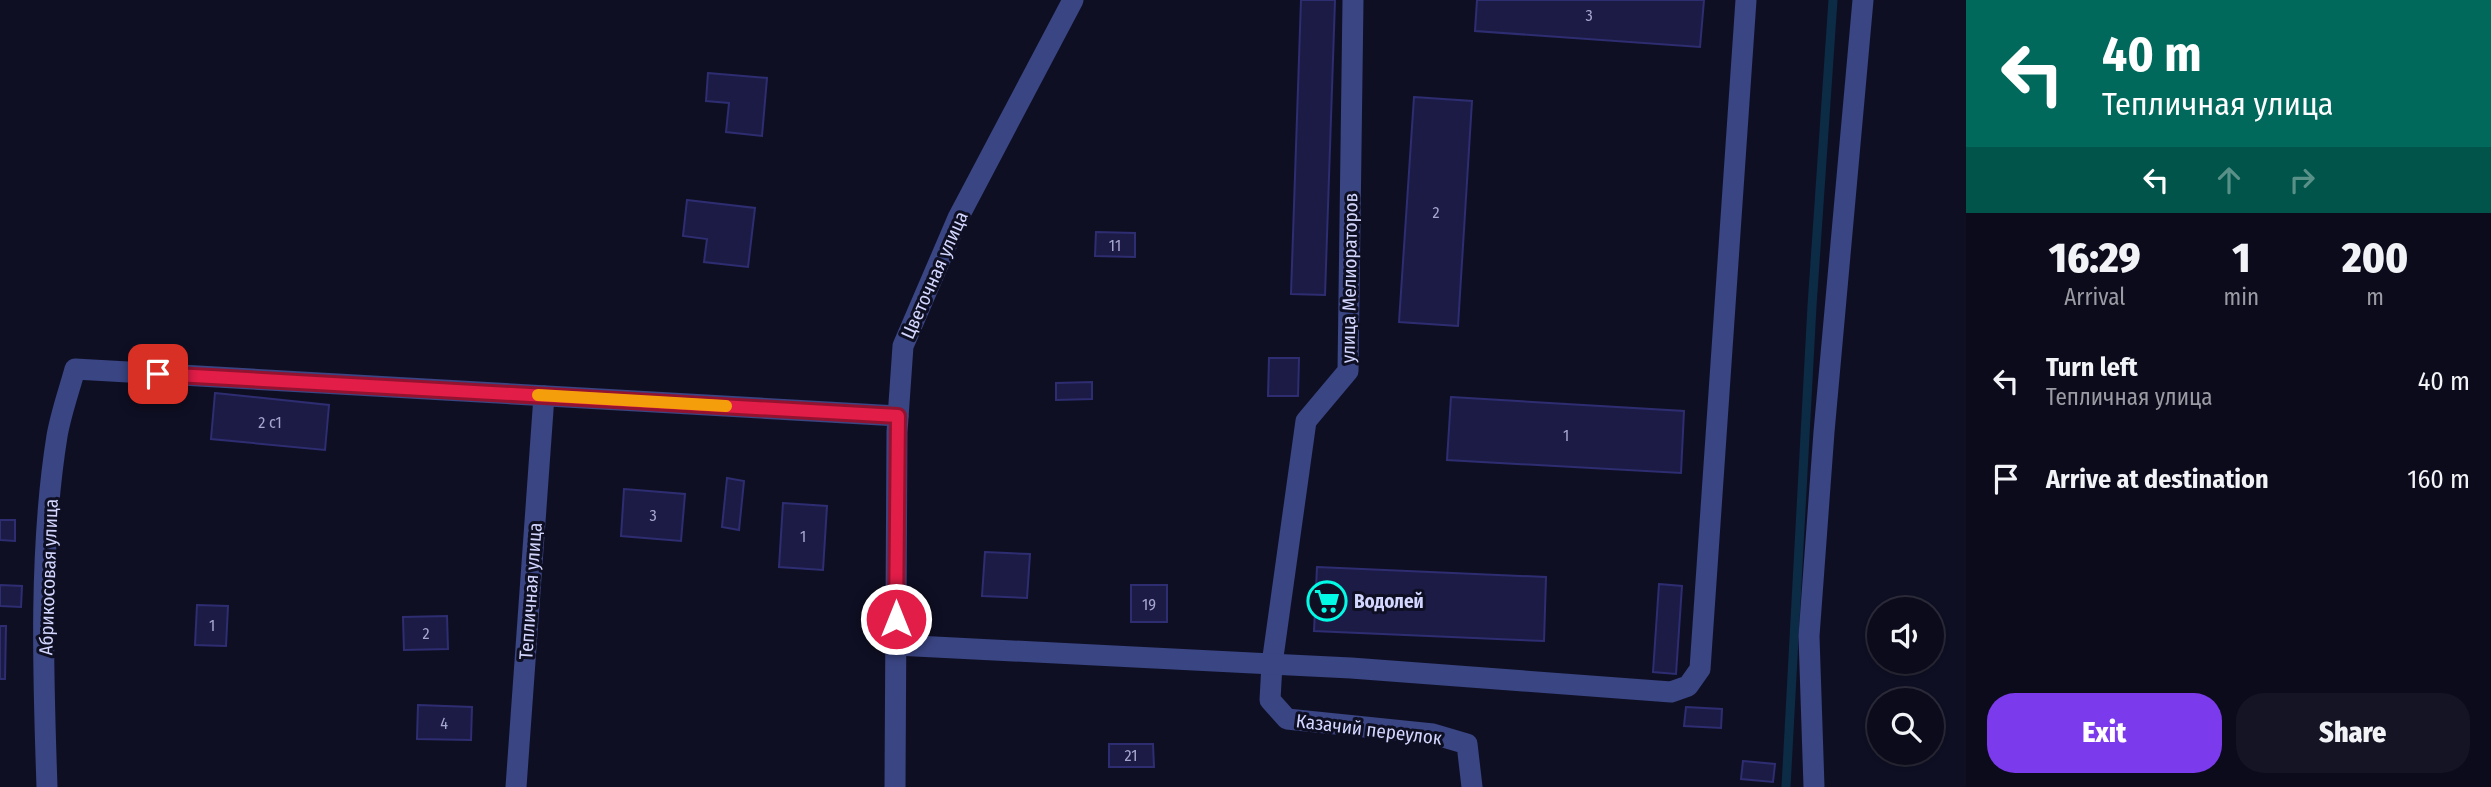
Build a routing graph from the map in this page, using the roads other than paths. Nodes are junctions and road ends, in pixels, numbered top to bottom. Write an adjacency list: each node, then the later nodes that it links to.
1 (1073, 0): 6 (street, Цветочная улица)
2 (1353, 0): 8 (street, улица Мелиораторов)
3 (1746, 0): 8 (street)
4 (1863, 0): 13 (street)
5 (544, 396): 6 (street); 9 (street, Абрикосовая улица); 10 (street, Тепличная улица)
6 (898, 416): 7 (street, Цветочная улица)
7 (896, 645): 8 (street); 11 (street, Цветочная улица)
8 (1272, 664): 12 (street, Казачий переулок)
9 (47, 787)
10 (516, 787)
11 (895, 787)
12 (1472, 787)
13 (1814, 787)

